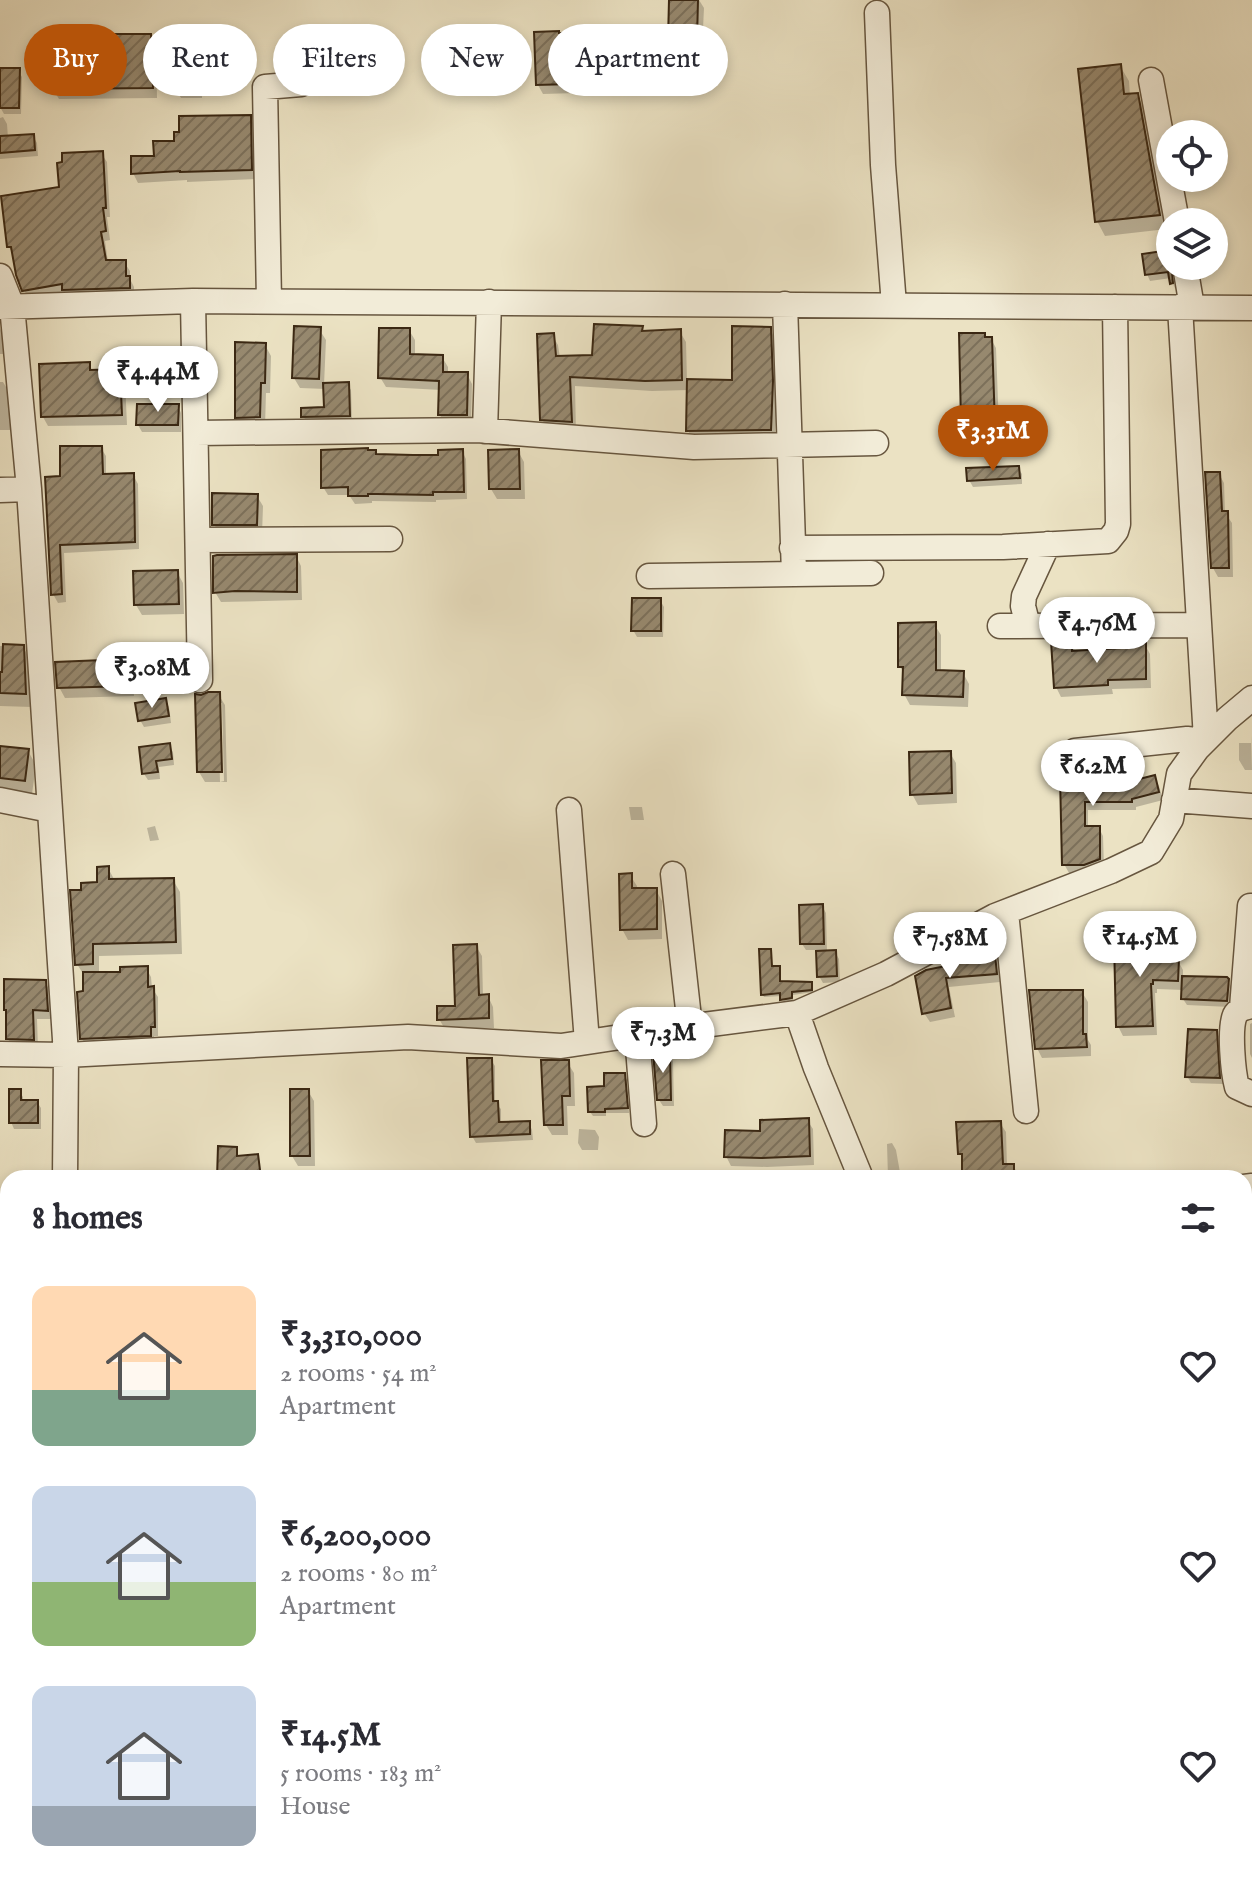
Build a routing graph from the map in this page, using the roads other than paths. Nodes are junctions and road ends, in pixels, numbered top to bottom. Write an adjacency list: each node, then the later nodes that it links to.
1 (877, 13): 11 (street)
2 (1151, 80): 4 (street)
3 (273, 86): 8 (street)
4 (1174, 208)
5 (0, 276): 12 (street)
6 (1185, 280): 14 (street)
7 (193, 301): 8 (street); 12 (street); 18 (street)
8 (269, 301): 9 (street)
9 (489, 302): 10 (street); 17 (street)
10 (785, 304): 11 (street); 20 (street)
11 (894, 305): 13 (street)
12 (6, 306): 16 (street)
13 (1115, 307): 14 (street); 25 (street)
14 (1186, 307): 15 (street); 30 (street)
15 (1252, 308)
16 (8, 357): 21 (street)
17 (485, 431): 18 (street); 20 (street)
18 (196, 433): 24 (street)
19 (876, 443): 20 (street)
20 (789, 446): 26 (street)
21 (29, 489): 22 (street); 42 (street)
22 (0, 490)
23 (390, 539): 24 (street)
24 (198, 540): 33 (street)
25 (1048, 544): 26 (street); 32 (street)
26 (792, 548): 28 (street)
27 (871, 573): 28 (street)
28 (794, 574): 29 (street)
29 (649, 576)
30 (1199, 625): 32 (street); 37 (street)
31 (1000, 626): 32 (street)
32 (1028, 626)
33 (200, 680)
34 (1252, 698): 36 (street)
35 (1252, 718): 36 (street)
36 (1227, 719): 37 (street)
37 (1205, 740): 38 (street); 40 (street)
38 (1075, 751)
39 (0, 800): 42 (street)
40 (1174, 800): 41 (street); 46 (street)
41 (1252, 806)
42 (50, 810): 53 (street)
43 (569, 810): 51 (street)
44 (673, 874): 49 (street)
45 (1252, 906): 47 (street)
46 (1006, 912): 48 (street); 55 (street)
47 (1247, 1007): 54 (street)
48 (797, 1013): 49 (street); 58 (street)
49 (690, 1027): 50 (street)
50 (637, 1035): 51 (street); 56 (street)
51 (587, 1042): 53 (street)
52 (0, 1054): 53 (street)
53 (66, 1055): 57 (street)
54 (1252, 1094)
55 (1026, 1111)
56 (644, 1124)
57 (65, 1170)
58 (858, 1170)

